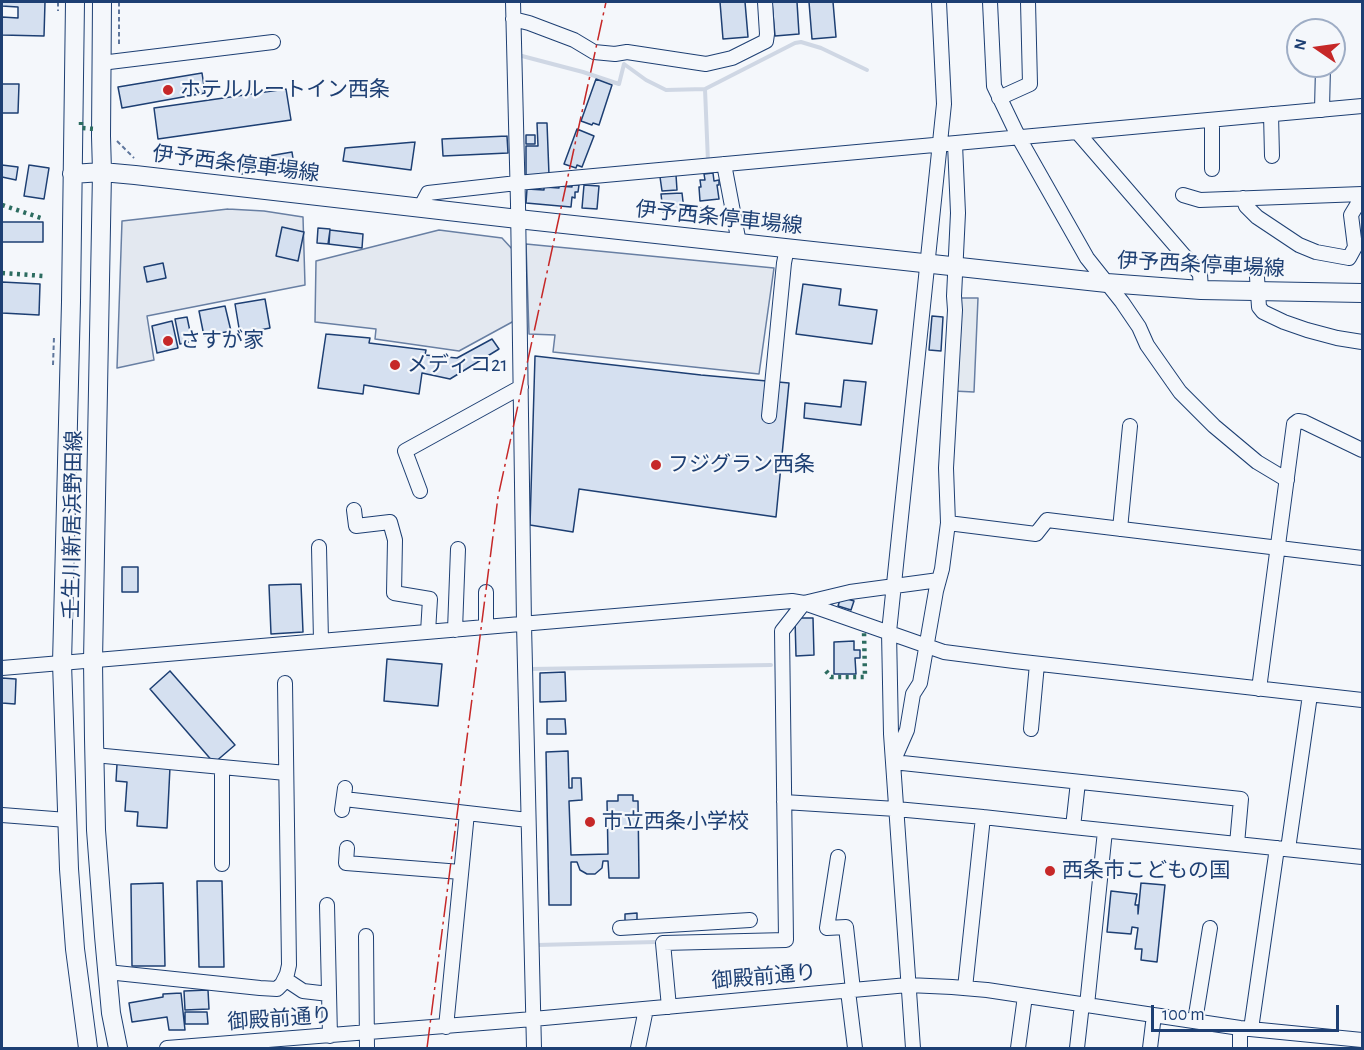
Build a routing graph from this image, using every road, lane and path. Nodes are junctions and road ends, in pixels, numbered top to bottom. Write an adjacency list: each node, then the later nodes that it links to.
1 (75, 2): 28 (main road, 壬生川新居浜野田線)
2 (102, 2): 11 (main road, 壬生川新居浜野田線)
3 (119, 2): 11 (path)
4 (513, 2): 9 (street)
5 (765, 2): 9 (street)
6 (939, 2): 22 (street)
7 (990, 2): 13 (street)
8 (1028, 2): 13 (street)
9 (513, 20): 29 (street)
10 (273, 42): 11 (street)
11 (110, 62): 27 (main road, 壬生川新居浜野田線)
12 (1323, 78): 15 (street)
13 (999, 98): 20 (street)
14 (1362, 106): 15 (street)
15 (1322, 110): 16 (street)
16 (1271, 114): 17 (street); 23 (street)
17 (1212, 120): 18 (street); 26 (street)
18 (1078, 133): 20 (street); 43 (street)
19 (113, 137): 24 (path)
20 (1019, 138): 21 (street); 41 (street)
21 (955, 144): 22 (street); 40 (street)
22 (940, 145): 25 (street); 39 (street)
23 (1272, 156)
24 (136, 160)
25 (724, 164): 29 (street); 37 (street)
26 (1212, 169)
27 (102, 172): 28 (main road, 伊予西条停車場線); 34 (main road, 伊予西条停車場線); 70 (main road, 壬生川新居浜野田線)
28 (72, 174): 71 (main road, 壬生川新居浜野田線)
29 (517, 183): 34 (street); 35 (street)
30 (1362, 194): 32 (street)
31 (1184, 195): 32 (street)
32 (1243, 198): 36 (street)
33 (1362, 200): 36 (street)
34 (420, 208): 35 (main road, 伊予西条停車場線)
35 (518, 219): 37 (main road, 伊予西条停車場線); 46 (street)
36 (1357, 223)
37 (739, 243): 38 (main road, 伊予西条停車場線)
38 (787, 248): 39 (main road, 伊予西条停車場線); 47 (street)
39 (927, 264): 40 (main road, 伊予西条停車場線); 60 (street)
40 (956, 267): 41 (main road, 伊予西条停車場線); 53 (street)
41 (1107, 283): 43 (main road, 伊予西条停車場線); 50 (street)
42 (1257, 284): 43 (main road, 伊予西条停車場線); 44 (main road, 伊予西条停車場線); 45 (street)
43 (1201, 290)
44 (1362, 293)
45 (1362, 342)
46 (521, 387): 51 (street); 63 (street)
47 (769, 416)
48 (1130, 426): 54 (street)
49 (1362, 450): 50 (street)
50 (1287, 480): 56 (street)
51 (420, 491)
52 (354, 510): 66 (street)
53 (948, 523): 54 (street); 59 (street)
54 (1120, 528): 56 (street)
55 (319, 548): 68 (street)
56 (1278, 548): 58 (street); 75 (street)
57 (458, 549): 65 (street)
58 (1362, 558)
59 (939, 580): 60 (street); 69 (street)
60 (893, 586): 62 (street); 67 (street)
61 (486, 592): 64 (street)
62 (804, 603): 63 (street); 67 (street); 85 (street)
63 (524, 624): 64 (street); 91 (street)
64 (486, 627): 65 (street)
65 (455, 630): 66 (street)
66 (428, 632): 68 (street)
67 (889, 632): 69 (street); 80 (street)
68 (321, 641): 70 (street)
69 (927, 645): 72 (street); 80 (street)
70 (93, 661): 71 (street); 79 (main road, 壬生川新居浜野田線)
71 (62, 663): 73 (street); 90 (main road, 壬生川新居浜野田線)
72 (1037, 664): 75 (street); 78 (street)
73 (2, 669)
74 (285, 683): 82 (street)
75 (1259, 689): 76 (street)
76 (1310, 695): 77 (street); 96 (street)
77 (1362, 700)
78 (1031, 729)
79 (94, 755): 81 (street); 108 (main road, 壬生川新居浜野田線)
80 (893, 762): 83 (street); 86 (street)
81 (222, 767): 82 (street); 99 (street)
82 (286, 773): 109 (street)
83 (1078, 782): 92 (street); 94 (street)
84 (344, 799): 87 (street)
85 (784, 802): 86 (street); 107 (street)
86 (896, 809): 89 (street); 110 (street)
87 (466, 813): 91 (street); 100 (street)
88 (2, 815): 90 (street)
89 (982, 817): 92 (street); 111 (street)
90 (67, 820): 126 (main road, 壬生川新居浜野田線)
91 (528, 820): 119 (street)
92 (1073, 827): 93 (street)
93 (1105, 831): 94 (street); 115 (street)
94 (1237, 844): 96 (street)
95 (347, 848): 100 (street)
96 (1283, 849): 98 (street); 122 (street)
97 (838, 857): 112 (street)
98 (1362, 857)
99 (222, 864)
100 (461, 872): 121 (street)
101 (327, 905): 113 (street)
102 (750, 920): 103 (street)
103 (662, 925): 104 (street); 107 (street)
104 (620, 928)
105 (1210, 928): 120 (street)
106 (366, 936): 123 (street)
107 (663, 943): 116 (street)
108 (107, 972): 109 (street); 127 (main road, 壬生川新居浜野田線)
109 (285, 979): 113 (street)
110 (908, 985): 111 (street, 御殿前通り); 112 (street, 御殿前通り); 133 (street)
111 (965, 988): 114 (street, 御殿前通り)
112 (851, 991): 116 (street, 御殿前通り); 132 (street)
113 (329, 994): 124 (street)
114 (1025, 996): 115 (street, 御殿前通り); 134 (street)
115 (1084, 1004): 118 (street, 御殿前通り); 135 (street)
116 (669, 1007): 117 (street, 御殿前通り)
117 (646, 1009): 119 (street, 御殿前通り); 131 (street)
118 (1154, 1015): 120 (street, 御殿前通り); 136 (street)
119 (533, 1019): 121 (street, 御殿前通り); 130 (street)
120 (1196, 1021): 122 (street, 御殿前通り)
121 (446, 1027): 123 (street, 御殿前通り)
122 (1246, 1028): 125 (street, 御殿前通り); 137 (street)
123 (368, 1033): 124 (street, 御殿前通り); 129 (street)
124 (330, 1036): 128 (street, 御殿前通り)
125 (1362, 1040)
126 (88, 1048)
127 (118, 1048)
128 (167, 1048)
129 (367, 1048)
130 (534, 1048)
131 (638, 1048)
132 (855, 1048)
133 (913, 1048)
134 (1018, 1048)
135 (1077, 1048)
136 (1150, 1048)
137 (1240, 1048)

